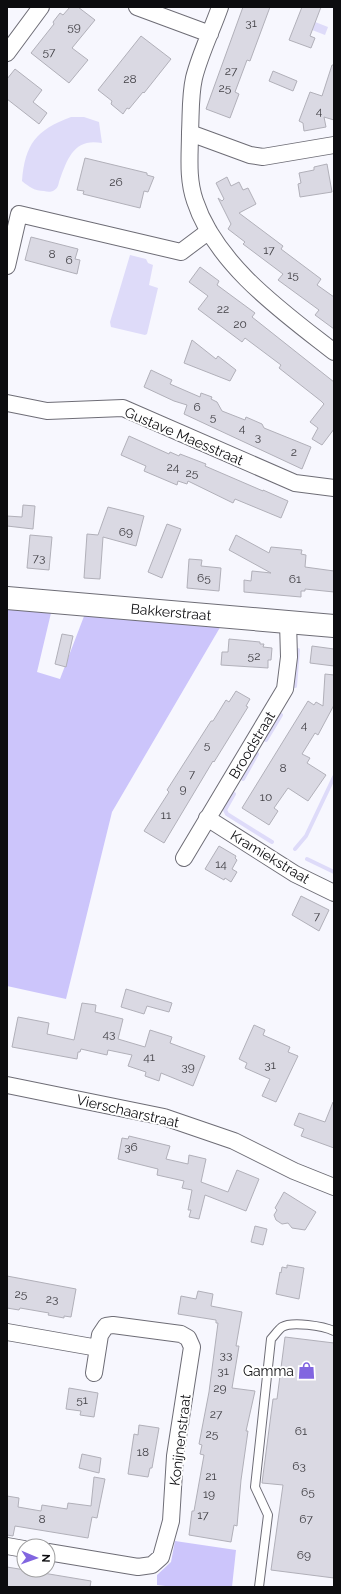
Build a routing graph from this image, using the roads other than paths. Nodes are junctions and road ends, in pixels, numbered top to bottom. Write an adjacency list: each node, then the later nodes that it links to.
1 (41, 7): 5 (street)
2 (137, 7): 4 (street)
3 (220, 7): 4 (street)
4 (210, 34): 6 (street)
5 (7, 53)
6 (190, 133): 7 (street); 8 (street)
7 (334, 144)
8 (209, 231): 9 (street); 10 (street)
9 (7, 266)
10 (334, 352)
11 (7, 403): 12 (street, Gustave Maesstraat)
12 (334, 488)
13 (7, 598): 14 (street, Bakkerstraat)
14 (288, 622): 15 (street, Bakkerstraat); 16 (street, Broodstraat)
15 (334, 626)
16 (207, 818): 17 (street, Broodstraat); 18 (street, Kramiekstraat)
17 (184, 858)
18 (334, 893)
19 (7, 1085): 20 (street, Vierschaarstraat)
20 (334, 1187)
21 (334, 1331): 26 (lane)
22 (7, 1332): 23 (street)
23 (98, 1348): 24 (street, Konijnenstraat); 25 (street, Konijnenstraat)
24 (94, 1373)
25 (56, 1553)
26 (259, 1587)

